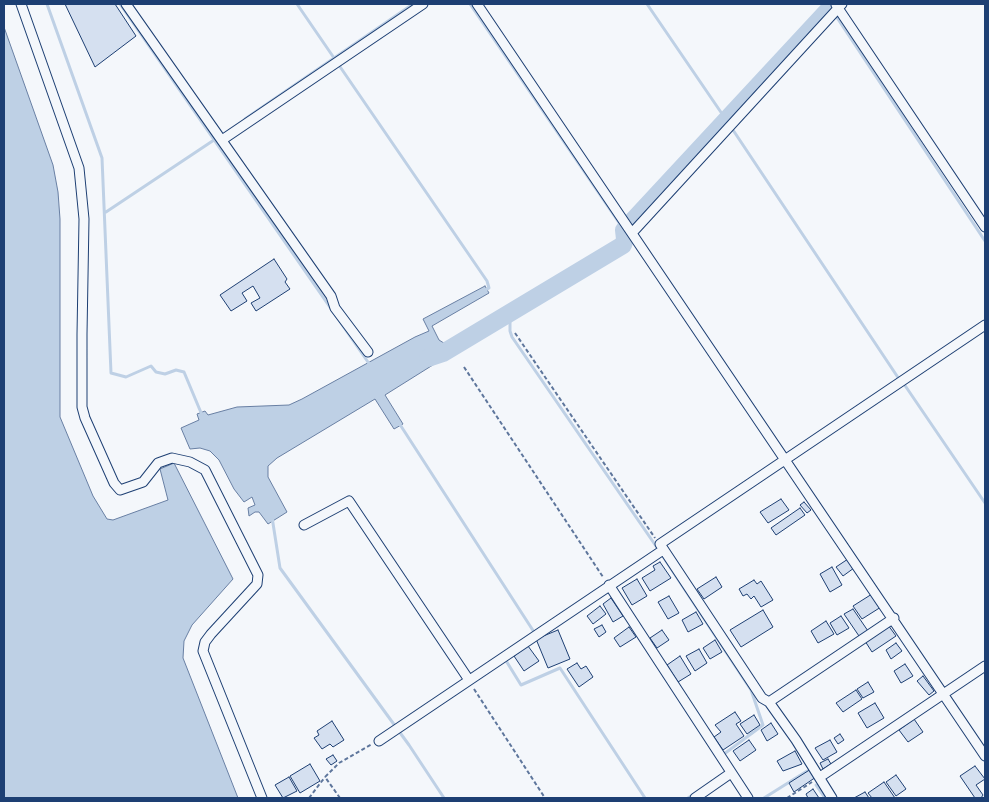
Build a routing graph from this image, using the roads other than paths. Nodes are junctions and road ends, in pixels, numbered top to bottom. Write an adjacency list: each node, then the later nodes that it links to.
1 (20, 4): 24 (street)
2 (126, 4): 6 (street)
3 (423, 4): 6 (street)
4 (477, 4): 8 (street)
5 (836, 8): 7 (street); 8 (street)
6 (222, 140): 10 (street)
7 (985, 227)
8 (629, 229): 11 (street)
9 (985, 325): 11 (street)
10 (368, 352)
11 (784, 459): 13 (street); 15 (street)
12 (304, 525): 17 (street)
13 (661, 549): 14 (street); 19 (street)
14 (609, 585): 17 (street); 22 (street)
15 (894, 618): 18 (street); 19 (street)
16 (985, 666): 18 (street)
17 (469, 680): 20 (street)
18 (943, 694): 21 (street); 23 (street)
19 (769, 702): 23 (street)
20 (379, 741)
21 (985, 756)
22 (731, 773): 25 (street); 26 (street)
23 (820, 777): 27 (street)
24 (262, 798)
25 (695, 798)
26 (748, 798)
27 (832, 798)

